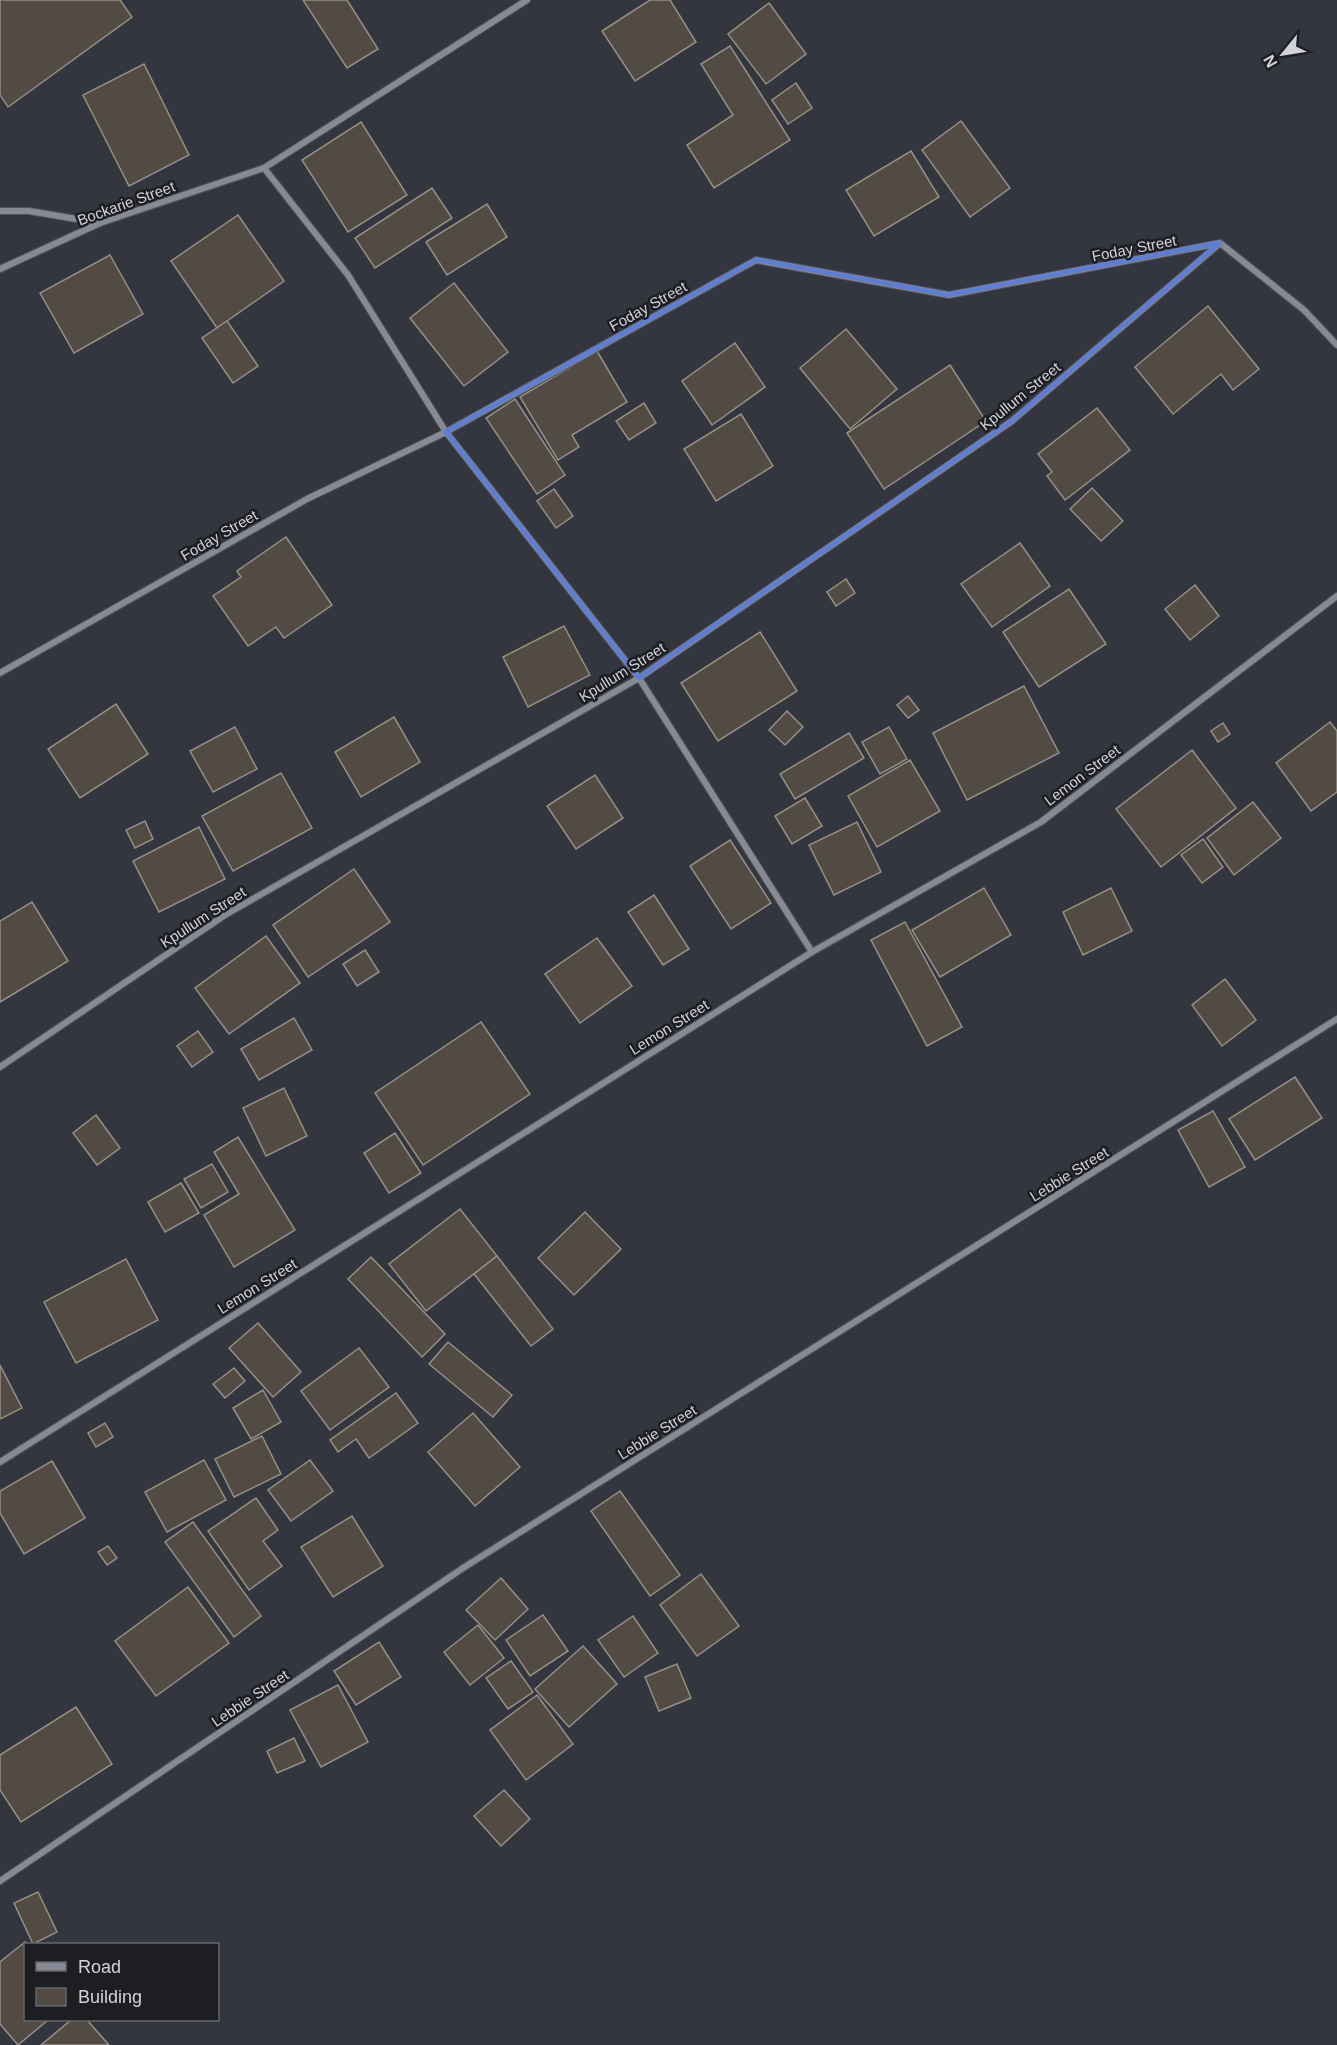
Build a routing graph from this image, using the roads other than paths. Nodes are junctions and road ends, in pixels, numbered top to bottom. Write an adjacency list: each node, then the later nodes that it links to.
1 (527, 0): 2 (street, Bockarie Street)
2 (264, 168): 4 (street, Bockarie Street); 8 (street)
3 (0, 211): 4 (street)
4 (100, 223): 6 (street, Bockarie Street)
5 (1220, 243): 7 (street); 8 (street, Foday Street); 11 (street, Kpullum Street)
6 (0, 269)
7 (1337, 345)
8 (446, 432): 10 (street, Foday Street); 11 (street)
9 (1337, 596): 12 (street, Lemon Street)
10 (0, 673)
11 (639, 678): 12 (street); 14 (street, Kpullum Street)
12 (812, 951): 15 (street, Lemon Street)
13 (1337, 1019): 16 (street, Lebbie Street)
14 (0, 1066)
15 (0, 1462)
16 (0, 1881)

